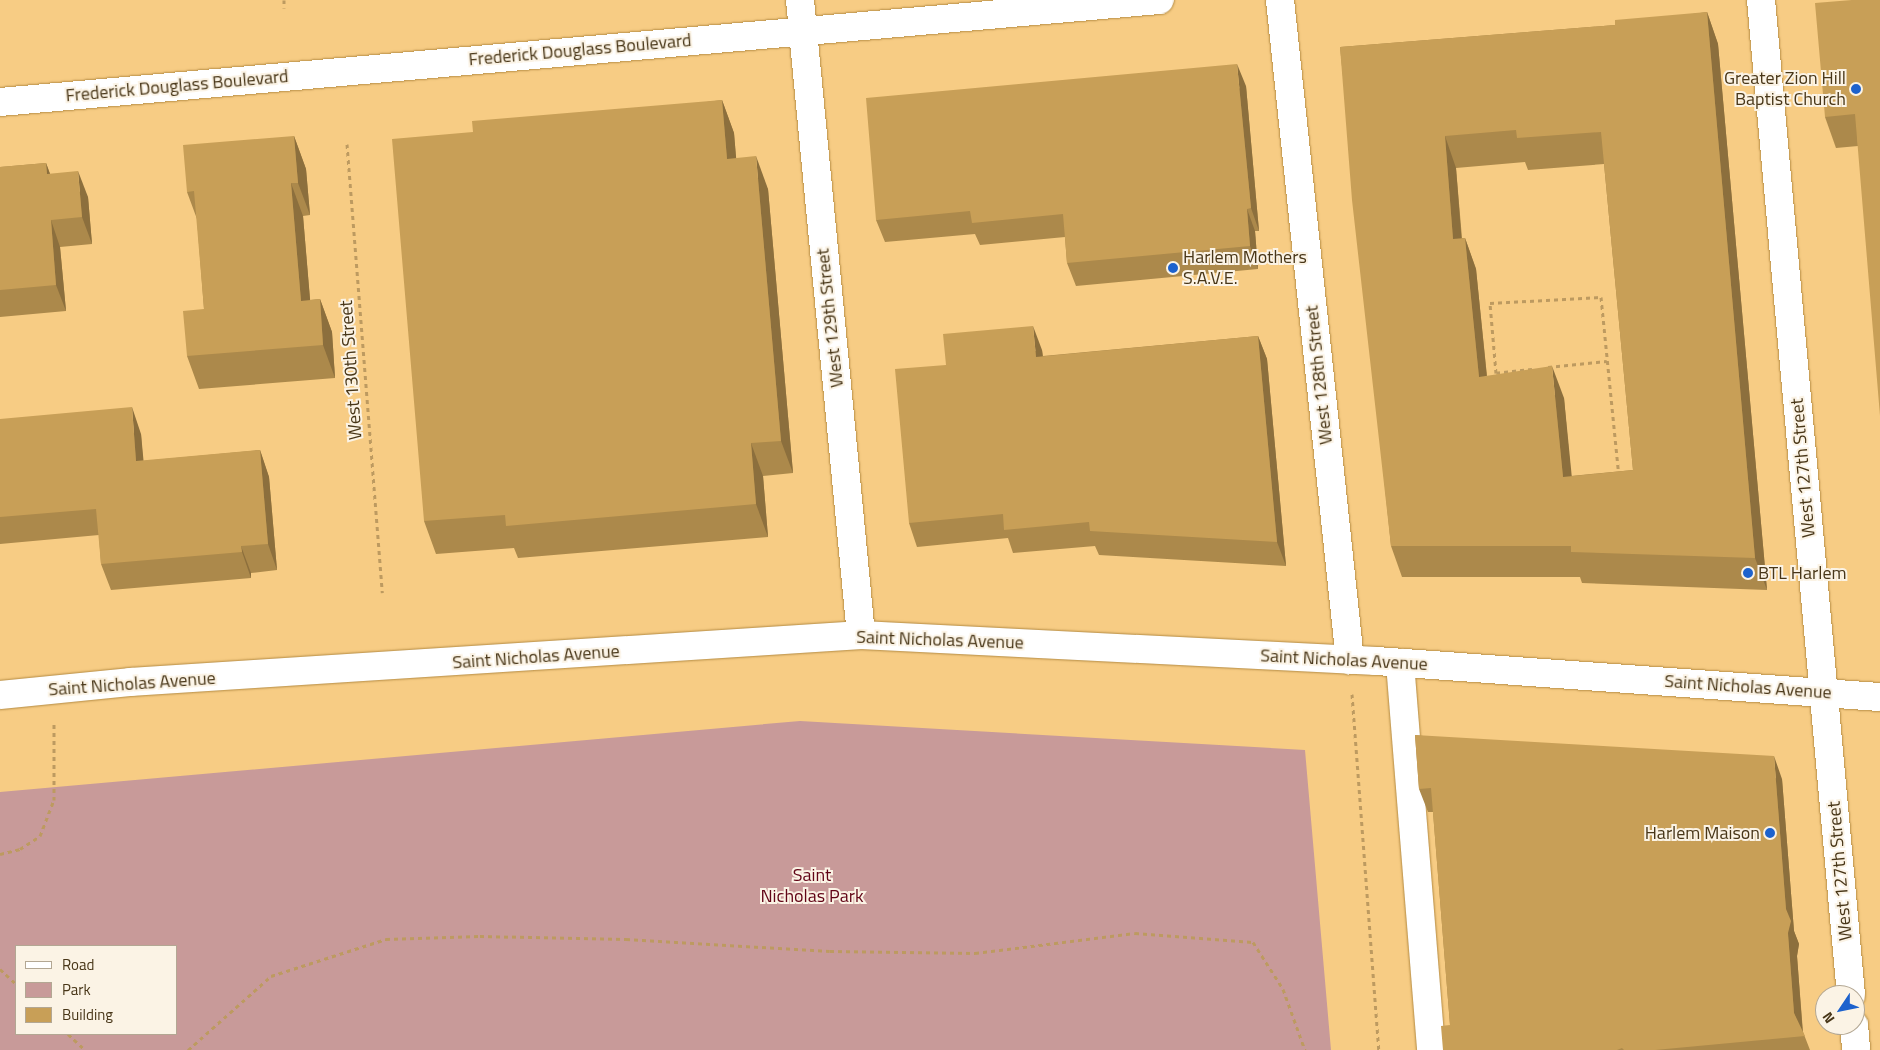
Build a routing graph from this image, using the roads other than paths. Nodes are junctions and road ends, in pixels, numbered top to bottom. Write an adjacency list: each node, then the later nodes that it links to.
1 (800, 0): 5 (main road, West 129th Street)
2 (1160, 0): 5 (main road, Frederick Douglass Boulevard)
3 (1280, 0): 8 (main road, West 128th Street)
4 (1761, 0): 10 (main road, West 127th Street)
5 (803, 31): 6 (main road, Frederick Douglass Boulevard); 7 (main road, West 129th Street)
6 (0, 102)
7 (861, 635): 8 (main road, Saint Nicholas Avenue); 11 (main road, Saint Nicholas Avenue)
8 (1350, 660): 9 (main road, Saint Nicholas Avenue)
9 (1400, 663): 10 (main road, Saint Nicholas Avenue); 15 (main road)
10 (1824, 692): 12 (main road, Saint Nicholas Avenue); 13 (main road, West 127th Street)
11 (0, 694)
12 (1880, 696)
13 (1850, 985)
14 (1855, 1035): 16 (main road)
15 (1430, 1050)
16 (1856, 1050)

